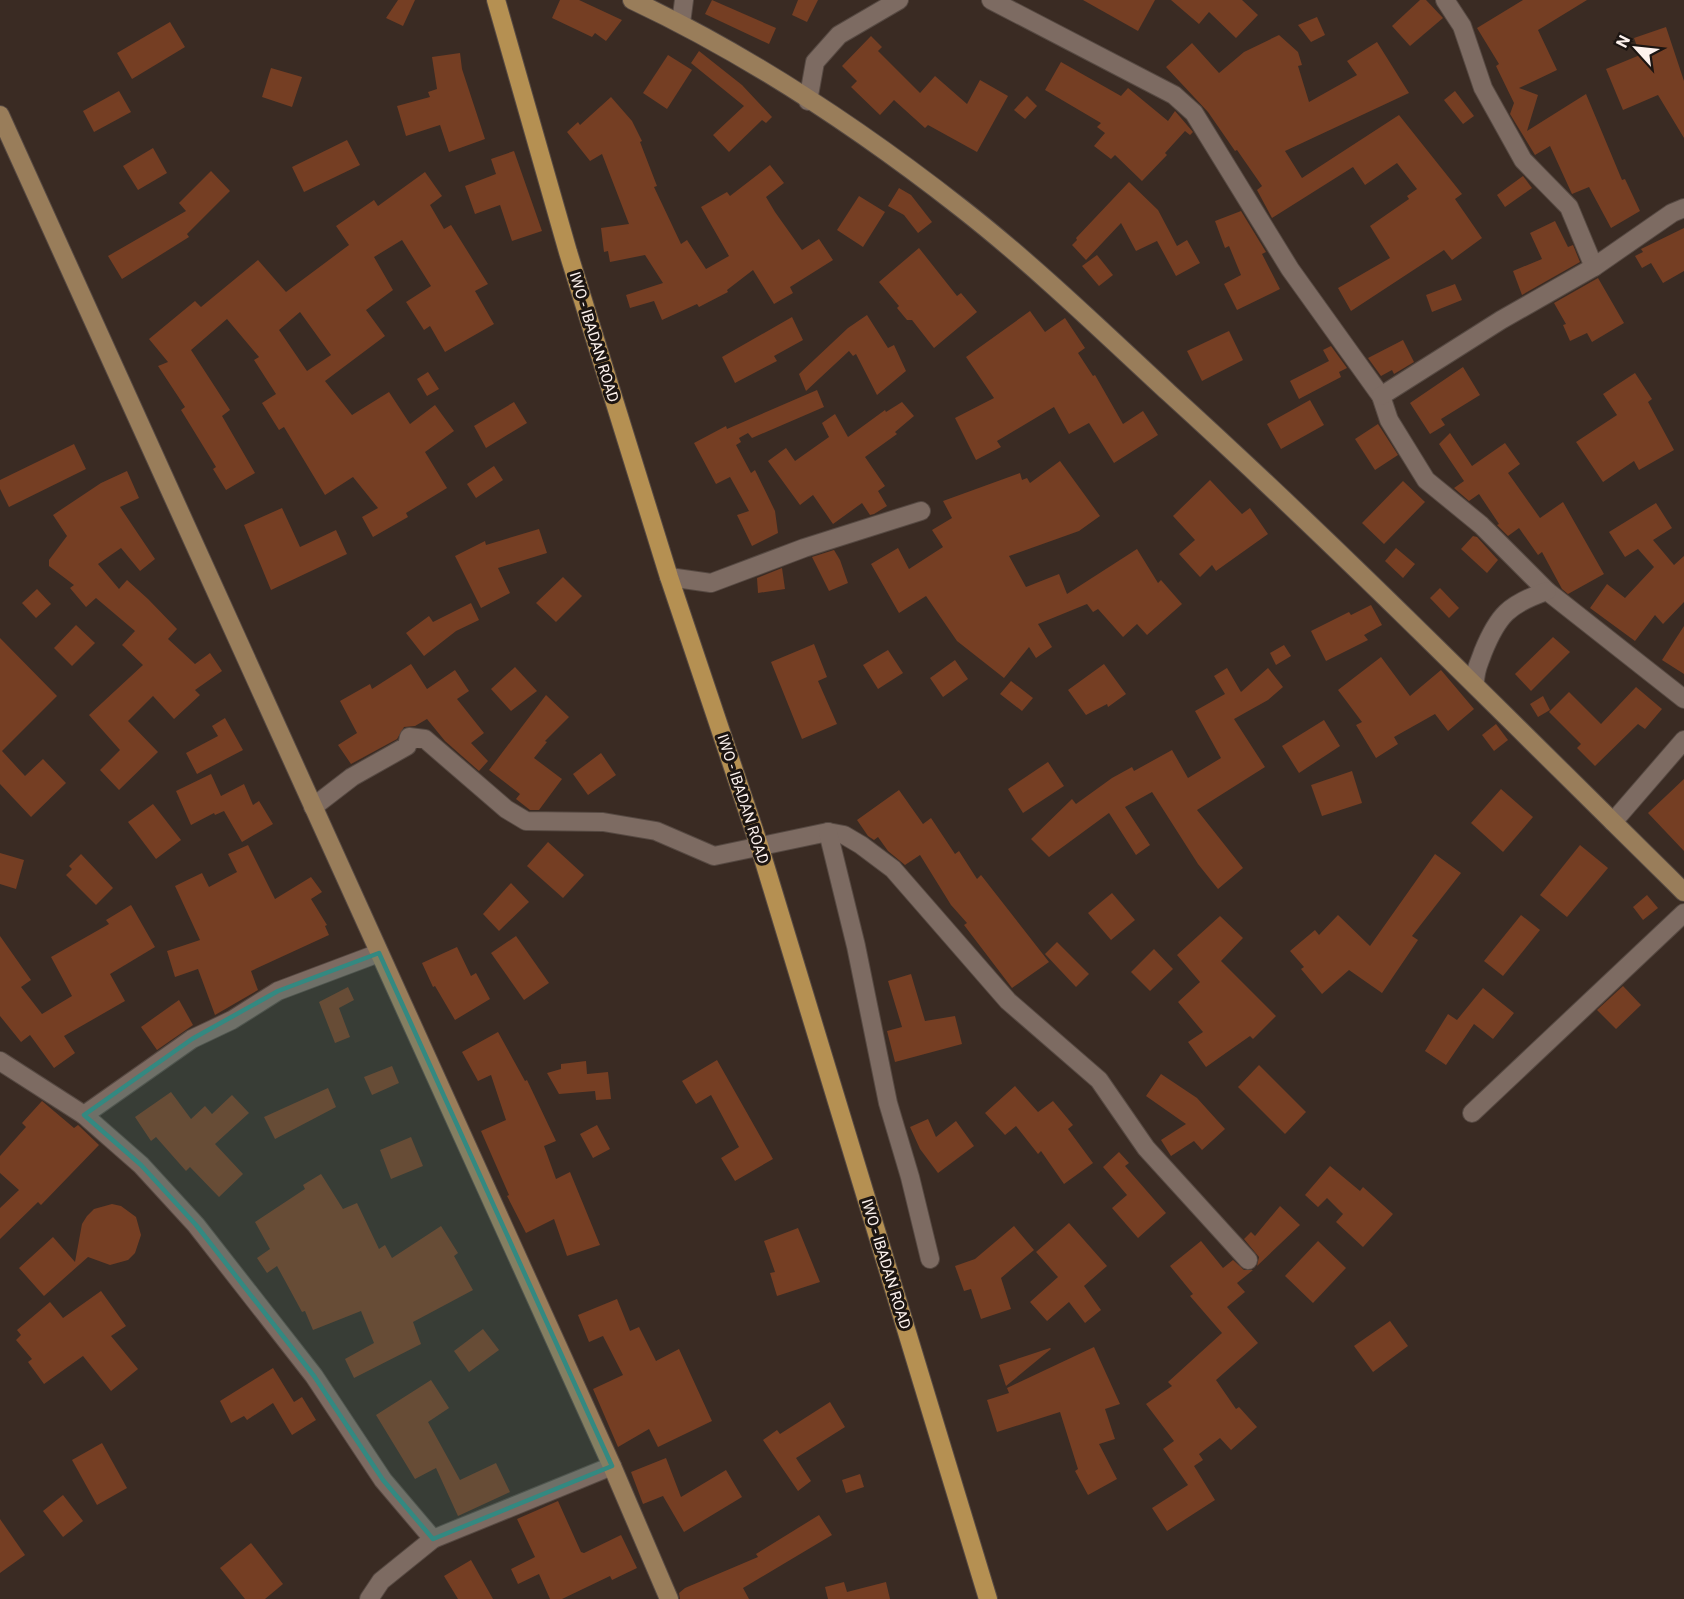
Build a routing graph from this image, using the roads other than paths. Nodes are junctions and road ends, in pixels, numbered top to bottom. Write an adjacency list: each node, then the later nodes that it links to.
1 (496, 0): 14 (main road, IWO - IBADAN ROAD)
2 (632, 0): 7 (street)
3 (684, 0): 7 (street)
4 (899, 0): 8 (street)
5 (992, 0): 12 (street)
6 (1445, 0): 11 (street)
7 (681, 22): 8 (street)
8 (808, 100): 16 (street)
9 (0, 115): 19 (street)
10 (1684, 208): 11 (street)
11 (1594, 267): 12 (street)
12 (1381, 396): 15 (street)
13 (921, 511): 14 (street)
14 (669, 577): 22 (main road, IWO - IBADAN ROAD)
15 (1547, 591): 16 (street); 17 (street)
16 (1475, 683): 20 (street)
17 (1684, 699)
18 (1684, 740): 20 (street)
19 (313, 807): 22 (street); 25 (street)
20 (1613, 822): 23 (street)
21 (828, 832): 22 (street); 29 (street); 30 (street)
22 (759, 845): 35 (main road, IWO - IBADAN ROAD)
23 (1684, 892)
24 (1684, 913): 27 (street)
25 (379, 953): 28 (street); 31 (street)
26 (0, 1061): 28 (street)
27 (1472, 1113)
28 (84, 1116): 32 (street)
29 (930, 1259)
30 (1248, 1260)
31 (612, 1466): 32 (street); 34 (street)
32 (434, 1539): 33 (street)
33 (369, 1599)
34 (669, 1599)
35 (988, 1599)

